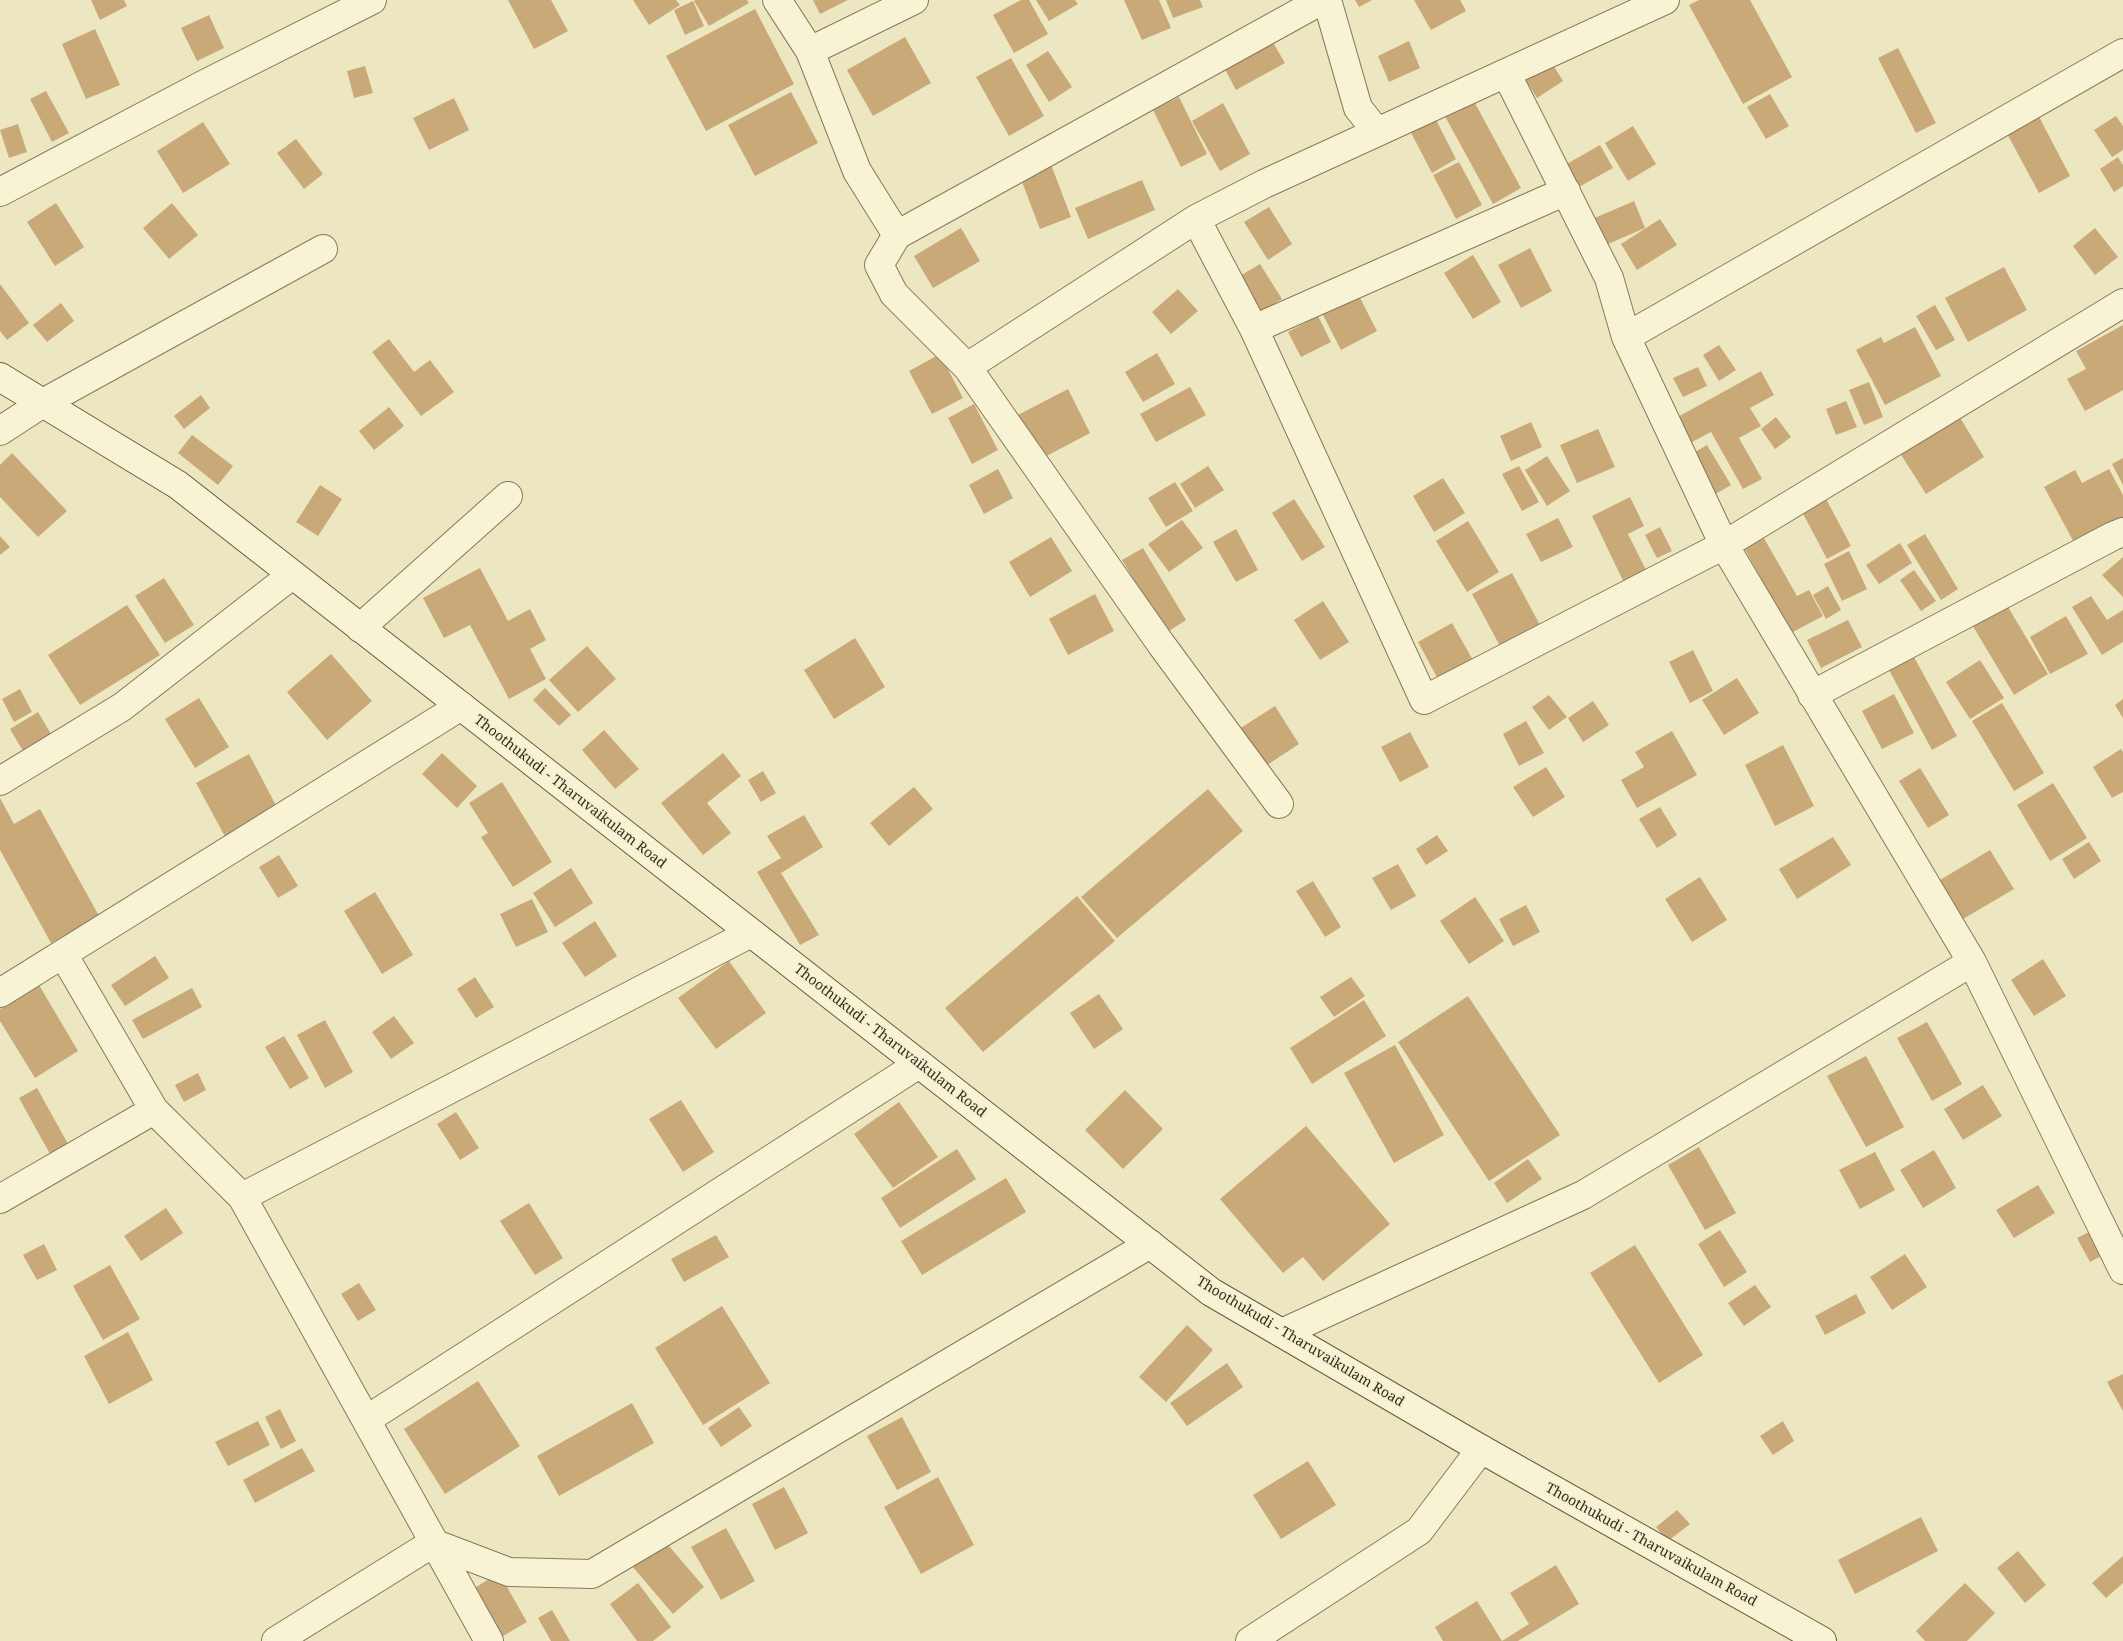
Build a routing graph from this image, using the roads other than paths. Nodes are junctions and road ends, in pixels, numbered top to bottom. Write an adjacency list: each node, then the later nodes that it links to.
1 (372, 0): 12 (street)
2 (777, 0): 7 (street)
3 (914, 0): 7 (street)
4 (1322, 0): 14 (street)
5 (1327, 0): 10 (street)
6 (1666, 0): 9 (street)
7 (810, 51): 14 (street)
8 (2123, 54): 18 (street)
9 (1506, 73): 10 (street); 11 (street)
10 (1377, 132): 13 (street)
11 (1566, 191): 17 (street); 18 (street)
12 (0, 192)
13 (1196, 219): 17 (street); 19 (street)
14 (898, 235): 19 (street)
15 (323, 250): 21 (street)
16 (2123, 303): 25 (street)
17 (1254, 329): 25 (street)
18 (1626, 337): 25 (street)
19 (967, 367): 31 (street)
20 (0, 377): 21 (street, Thoothukudi - Tharuvaikulam Road)
21 (43, 403): 22 (street); 26 (street, Thoothukudi - Tharuvaikulam Road)
22 (0, 431)
23 (508, 496): 27 (street)
24 (2123, 532): 28 (street)
25 (1724, 545): 28 (street)
26 (292, 575): 27 (street, Thoothukudi - Tharuvaikulam Road); 30 (street)
27 (360, 628): 29 (street, Thoothukudi - Tharuvaikulam Road)
28 (1812, 695): 34 (street)
29 (461, 706): 32 (street, Thoothukudi - Tharuvaikulam Road); 33 (street)
30 (0, 781)
31 (1279, 804)
32 (751, 933): 36 (street, Thoothukudi - Tharuvaikulam Road); 38 (street)
33 (63, 954): 35 (street); 37 (street)
34 (1972, 962): 41 (street); 42 (street)
35 (0, 993)
36 (919, 1064): 40 (street, Thoothukudi - Tharuvaikulam Road); 43 (street)
37 (154, 1110): 38 (street); 39 (street)
38 (242, 1197): 43 (street)
39 (0, 1199)
40 (1150, 1244): 42 (street, Thoothukudi - Tharuvaikulam Road); 45 (street)
41 (2123, 1270)
42 (1282, 1333): 44 (street, Thoothukudi - Tharuvaikulam Road)
43 (366, 1420): 45 (street)
44 (1482, 1449): 48 (street); 49 (street, Thoothukudi - Tharuvaikulam Road)
45 (433, 1543): 46 (street); 47 (street)
46 (276, 1641)
47 (489, 1641)
48 (1250, 1641)
49 (1822, 1641)

